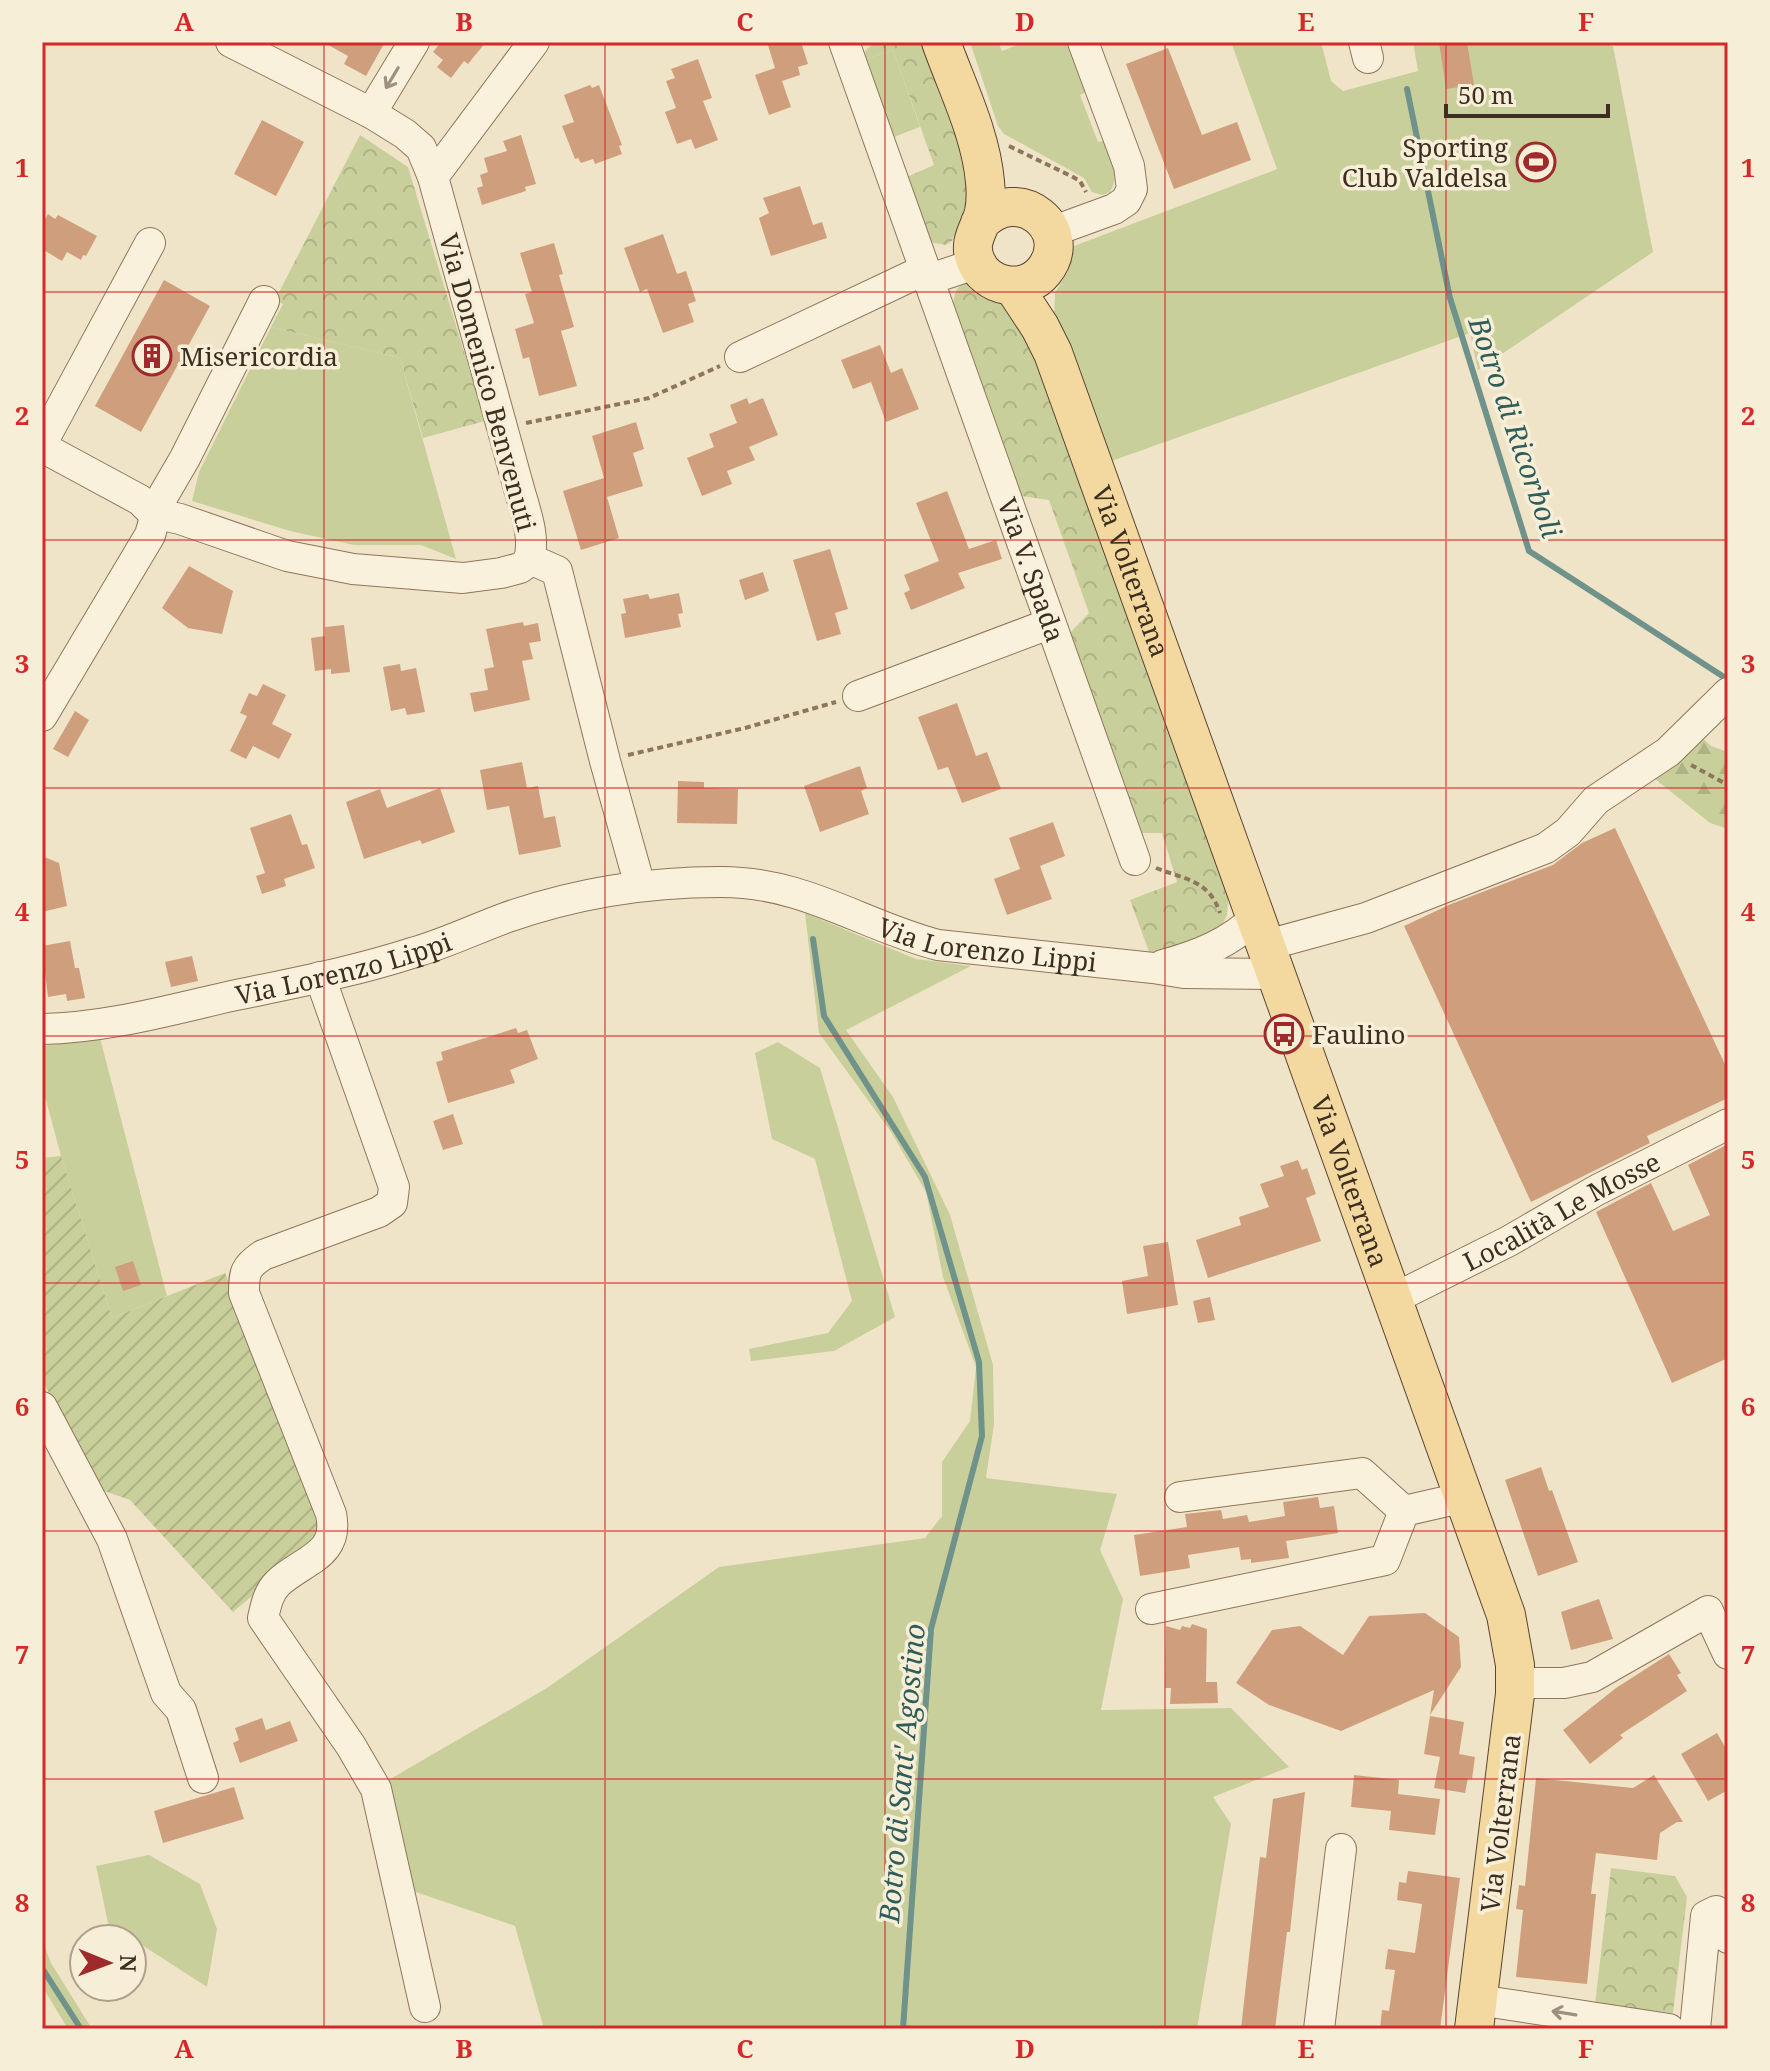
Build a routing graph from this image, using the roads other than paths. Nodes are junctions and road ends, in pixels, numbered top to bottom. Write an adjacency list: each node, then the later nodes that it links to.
1 (231, 42): 7 (street, Via Domenico Benvenuti)
2 (414, 42): 7 (street, one-way to 7)
3 (534, 42): 8 (street)
4 (844, 42): 12 (street, Via V. Spada)
5 (941, 42): 9 (main road, Via Volterrana)
6 (1083, 42): 10 (street)
7 (371, 113): 8 (street, Via Domenico Benvenuti)
8 (433, 177): 18 (street, Via Domenico Benvenuti)
9 (989, 229): 10 (main road); 12 (street); 13 (main road, Via Volterrana)
10 (1051, 232): 13 (main road)
11 (150, 243): 16 (street)
12 (926, 275): 15 (street); 19 (street, Via V. Spada)
13 (1028, 279): 25 (main road, Via Volterrana)
14 (264, 301): 17 (street)
15 (740, 357)
16 (42, 445): 17 (street)
17 (153, 513): 18 (street, Via Domenico Benvenuti); 22 (street)
18 (530, 559): 24 (street)
19 (1049, 624): 21 (street); 23 (street, Via V. Spada)
20 (1728, 693): 25 (street)
21 (858, 696)
22 (42, 716)
23 (1135, 860)
24 (640, 886): 26 (street, Via Lorenzo Lippi); 27 (street, Via Lorenzo Lippi)
25 (1255, 940): 26 (street, Via Lorenzo Lippi); 26 (street, Via Lorenzo Lippi); 30 (main road, Via Volterrana)
26 (1153, 968)
27 (320, 977): 28 (street, Via Lorenzo Lippi); 42 (street)
28 (42, 1029)
29 (1728, 1124): 30 (street, Località Le Mosse)
30 (1393, 1299): 33 (main road, Via Volterrana)
31 (42, 1407): 39 (street)
32 (1180, 1497): 34 (street)
33 (1465, 1497): 34 (street); 38 (main road, Via Volterrana)
34 (1404, 1511): 36 (street)
35 (1718, 1602): 37 (street); 38 (street)
36 (1151, 1609)
37 (1728, 1654)
38 (1515, 1683): 43 (main road, Via Volterrana)
39 (203, 1778)
40 (1341, 1849): 44 (street)
41 (1728, 1938): 46 (street)
42 (425, 2007)
43 (1476, 2014): 45 (street, one-way to 43)
44 (1319, 2029)
45 (1669, 2029)
46 (1695, 2029)

